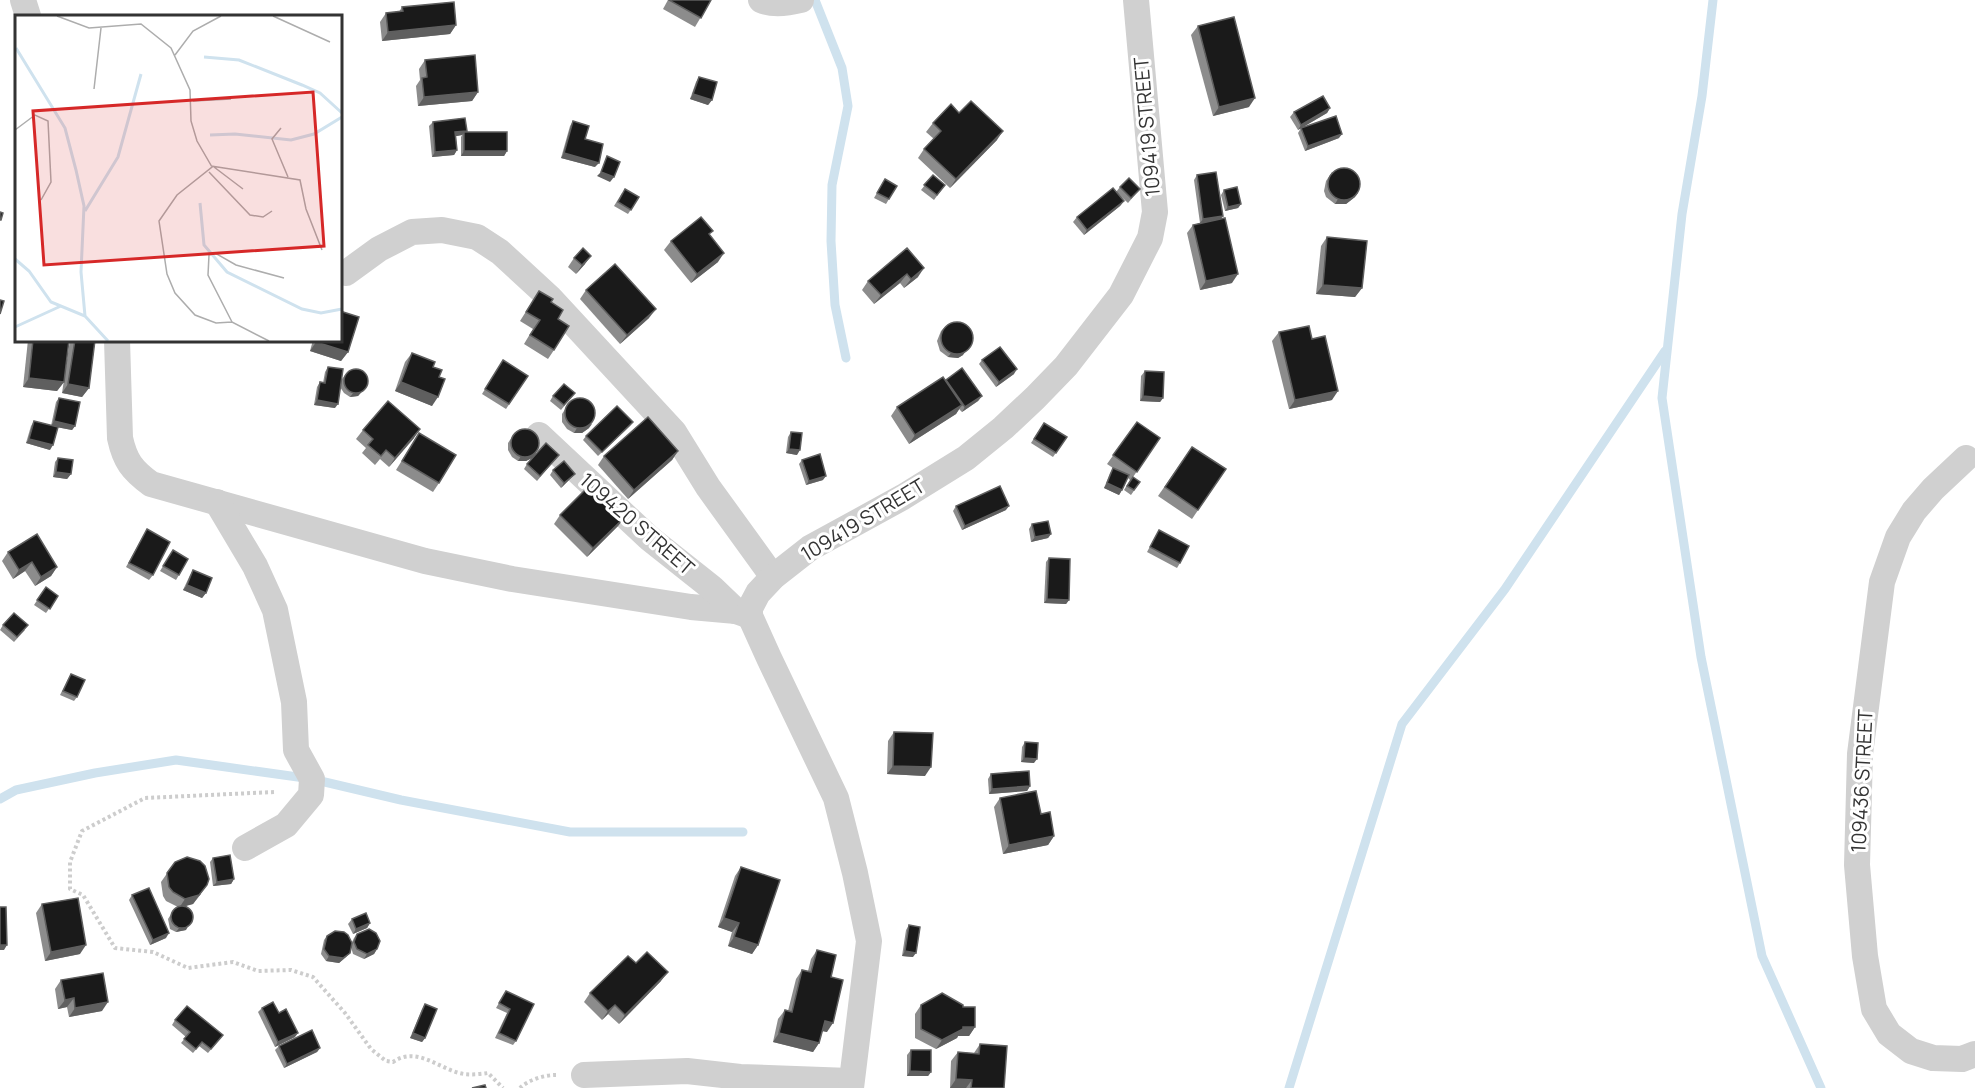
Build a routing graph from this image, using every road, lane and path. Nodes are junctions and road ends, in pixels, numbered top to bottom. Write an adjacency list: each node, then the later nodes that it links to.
1 (23, 0): 5 (street)
2 (761, 0): 3 (street)
3 (801, 0)
4 (1136, 0): 11 (street, 109419 STREET)
5 (28, 15)
6 (346, 273): 11 (street)
7 (117, 342): 10 (street)
8 (539, 435): 12 (street, 109420 STREET)
9 (1966, 458): 15 (street, 109436 STREET)
10 (217, 502): 12 (street); 13 (street)
11 (773, 577): 12 (street, 109419 STREET)
12 (743, 614): 17 (street)
13 (312, 779): 14 (street); 18 (path)
14 (245, 848)
15 (1975, 1054)
16 (584, 1075): 17 (street); 19 (path)
17 (850, 1085)
18 (503, 1088)
19 (520, 1088)

